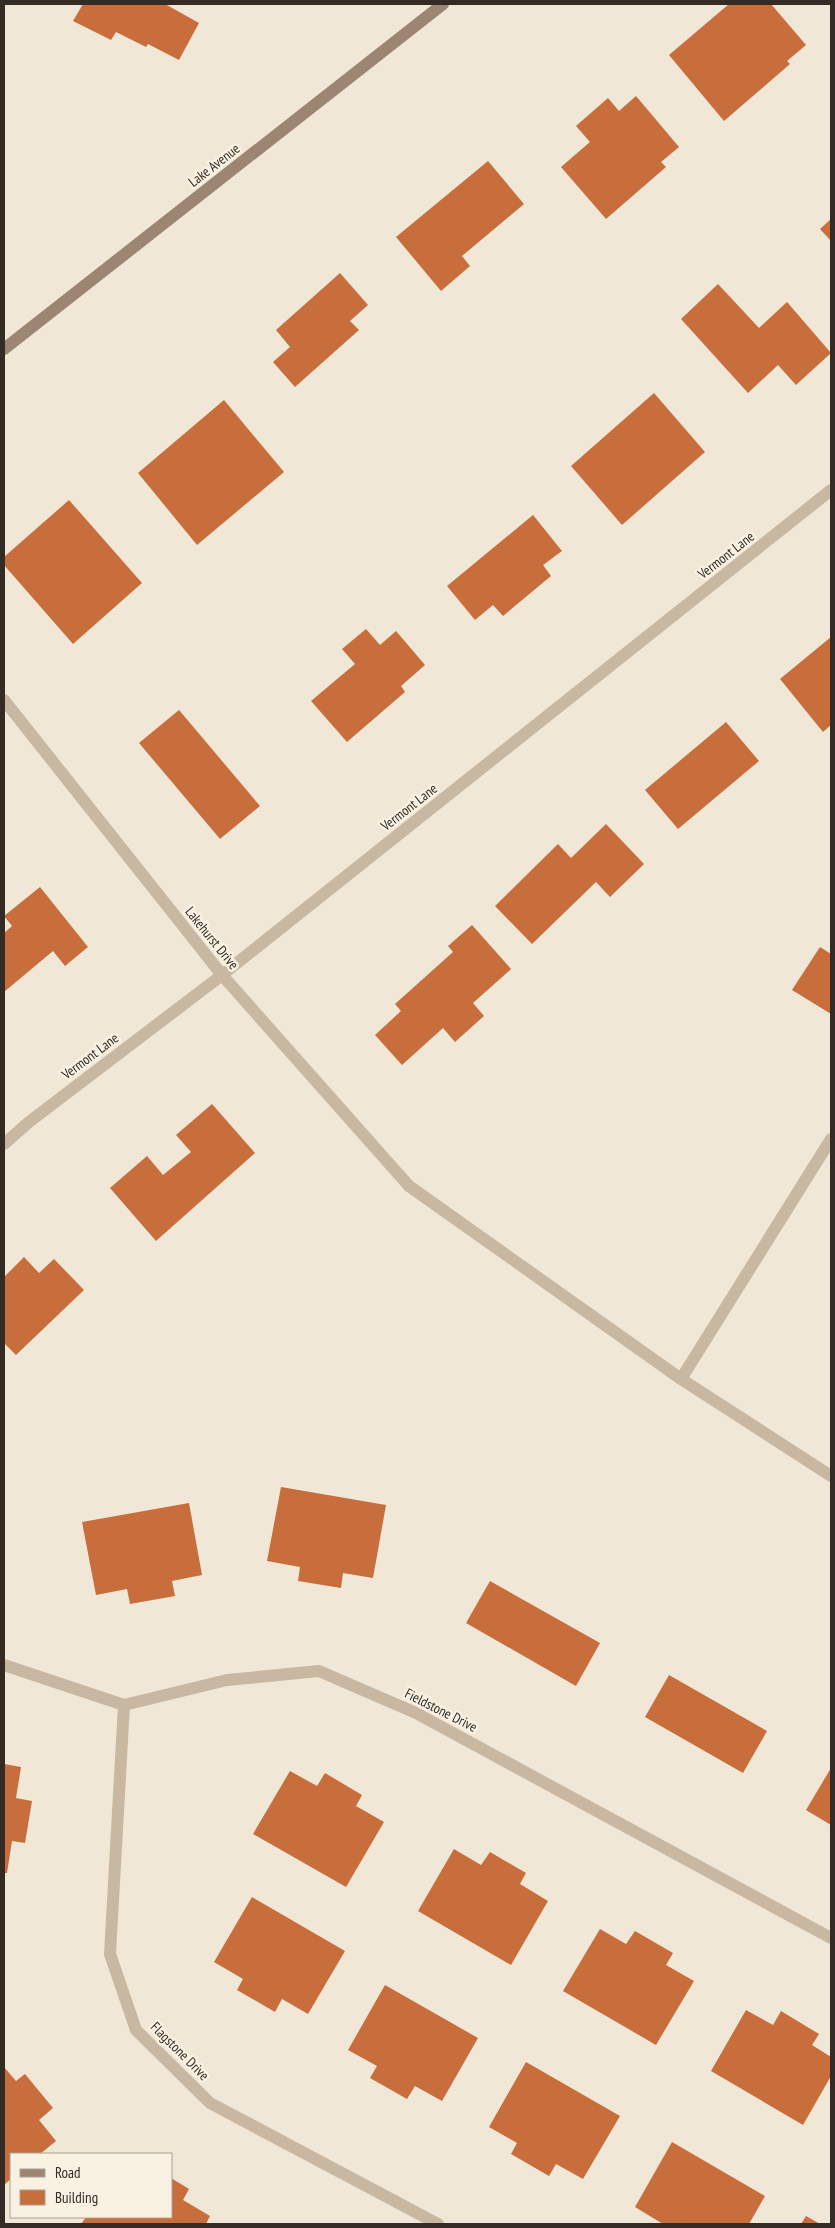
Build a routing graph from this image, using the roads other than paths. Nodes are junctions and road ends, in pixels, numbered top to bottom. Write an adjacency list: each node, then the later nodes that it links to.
1 (443, 4): 2 (main road, Lake Avenue)
2 (4, 349)
3 (831, 490): 5 (street, Vermont Lane)
4 (4, 700): 5 (street, Lakehurst Drive)
5 (222, 975): 7 (street, Vermont Lane); 8 (street, Lakehurst Drive)
6 (831, 1139): 8 (street)
7 (4, 1144)
8 (681, 1379): 9 (street, Lakehurst Drive)
9 (831, 1476)
10 (4, 1665): 11 (street)
11 (124, 1705): 12 (street, Fieldstone Drive); 13 (street, Flagstone Drive)
12 (831, 1938)
13 (438, 2224)

